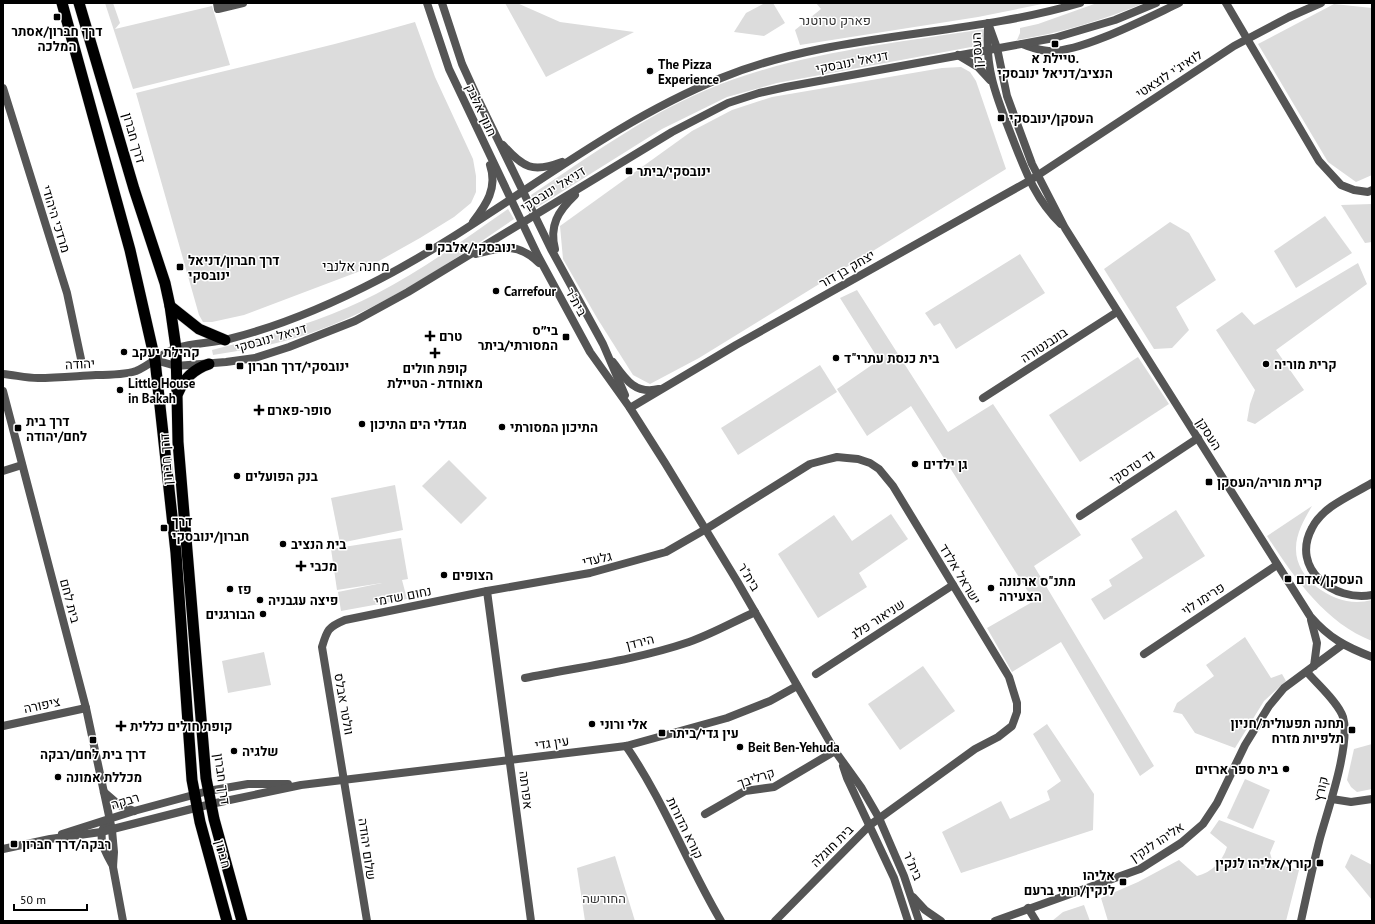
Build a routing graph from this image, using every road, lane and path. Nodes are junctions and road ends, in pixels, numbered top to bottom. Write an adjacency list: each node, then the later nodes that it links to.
1 (62, 3): 42 (highway, דרך חברון)
2 (79, 3): 36 (highway, דרך חברון)
3 (217, 3): 4 (street)
4 (243, 3)
5 (427, 3): 20 (street, חנוך אלבק)
6 (442, 3): 21 (street, חנוך אלבק)
7 (1080, 3): 12 (street, דניאל ינובסקי)
8 (1156, 3): 14 (street, דניאל ינובסקי)
9 (1179, 3): 14 (street)
10 (1226, 3): 13 (street)
11 (1321, 3): 13 (street, לואיג'י לוצאטי)
12 (988, 23): 15 (street, העסקן); 16 (street, העסקן); 22 (street, דניאל ינובסקי)
13 (1247, 39): 23 (street, לואיג'י לוצאטי); 26 (street)
14 (1021, 44): 15 (street, דניאל ינובסקי)
15 (997, 48): 16 (street, דניאל ינובסקי); 23 (street, העסקן)
16 (986, 50): 17 (street, דניאל ינובסקי); 18 (street, העסקן)
17 (958, 55): 18 (street); 24 (street, דניאל ינובסקי)
18 (992, 82): 25 (street, העסקן)
19 (3, 88): 41 (street, מרדכי היהודי)
20 (480, 136): 28 (street, חנוך אלבק); 31 (street)
21 (496, 136): 22 (street); 27 (street, חנוך אלבק)
22 (581, 154): 27 (street, דניאל ינובסקי)
23 (1037, 176): 25 (street, לואיג'י לוצאטי); 32 (street, העסקן)
24 (590, 180): 29 (street, דניאל ינובסקי); 34 (street)
25 (1029, 181): 32 (street, העסקן); 46 (street, יצחק בן דור)
26 (1372, 190)
27 (523, 192): 28 (street, דניאל ינובסקי); 29 (street, חנוך אלבק)
28 (510, 200): 30 (street, חנוך אלבק); 31 (street, דניאל ינובסקי)
29 (534, 216): 30 (street, דניאל ינובסקי); 34 (street, בית"ר)
30 (521, 224): 33 (street, דניאל ינובסקי); 35 (street, בית"ר)
31 (468, 227): 38 (street, דניאל ינובסקי)
32 (1065, 228): 37 (street, העסקן)
33 (466, 257): 35 (street); 43 (street, דניאל ינובסקי)
34 (558, 262): 40 (street, בית"ר)
35 (545, 269): 51 (street, בית"ר)
36 (170, 306): 38 (highway); 39 (highway, דרך חברון)
37 (1117, 312): 50 (street, בונבנטורה); 52 (street, העסקן)
38 (225, 340): 39 (street, דניאל ינובסקי)
39 (176, 348): 42 (street, דניאל ינובסקי); 44 (highway, דרך חברון)
40 (607, 354): 47 (street, בית"ר); 51 (street, בית"ר)
41 (81, 359)
42 (155, 360): 44 (street, דניאל ינובסקי); 45 (street, יהודה); 82 (highway, דרך חברון)
43 (209, 364): 44 (street, דניאל ינובסקי); 49 (highway)
44 (176, 366): 49 (highway, דרך חברון)
45 (3, 374)
46 (678, 380): 47 (street, יצחק בן דור); 51 (street, יצחק בן דור)
47 (638, 389)
48 (3, 390): 53 (street, בית לחם)
49 (177, 394): 80 (highway, דרך חברון)
50 (983, 398)
51 (630, 408): 57 (street, בית"ר)
52 (1198, 438): 56 (street, גד טדסקי); 58 (street, העסקן)
53 (22, 465): 54 (street); 72 (street, בית לחם)
54 (3, 471)
55 (1372, 483): 61 (street)
56 (1080, 516)
57 (706, 529): 59 (street, ישראל אלדד); 60 (street, גלעדי); 63 (street, בית"ר)
58 (1277, 565): 62 (street, העסקן); 66 (street, פרימו לוי)
59 (953, 585): 69 (street, שניאור פלג); 90 (street, ישראל אלדד)
60 (487, 591): 64 (street, נחום שדמי); 76 (street, אפרתה)
61 (1372, 595)
62 (1306, 610): 65 (street, העסקן); 68 (street)
63 (755, 612): 70 (street, הירדן); 71 (street, בית"ר)
64 (327, 631): 78 (street, וולטר אבלס)
65 (1342, 645): 67 (street, העסקן); 68 (street, אליהו לנקין)
66 (1144, 654)
67 (1372, 657)
68 (1310, 669): 83 (street, קורץ); 98 (street, אליהו לנקין)
69 (816, 674)
70 (525, 678)
71 (797, 686): 74 (street, עין גדי); 75 (street, בית"ר)
72 (86, 708): 73 (street, ציפורה); 81 (street, בית לחם)
73 (3, 726)
74 (626, 746): 76 (street, עין גדי); 104 (street, קורא הדורות)
75 (835, 751): 77 (street, בית"ר); 88 (street, קרליבך)
76 (511, 761): 78 (street, עין גדי); 103 (street, אפרתה)
77 (841, 761): 90 (street, בית"ר); 91 (street, בית"ר)
78 (345, 781): 79 (street, עין גדי); 102 (street, שלום יהודה)
79 (301, 785): 80 (street, עין גדי); 85 (street, עין גדי)
80 (208, 791): 82 (street, רבקה); 85 (highway, דרך חברון)
81 (104, 792): 87 (street); 89 (street, בית לחם)
82 (194, 794): 86 (highway, חברון); 87 (street, רבקה)
83 (1332, 799): 84 (street); 111 (street, קורץ)
84 (1372, 799)
85 (211, 804): 86 (street, רבקה); 101 (highway, דרך חברון)
86 (196, 808): 92 (street, רבקה); 100 (highway, חברון)
87 (134, 810): 89 (street, רבקה)
88 (705, 814)
89 (109, 818): 92 (street, בית לחם); 93 (street); 94 (street, רבקה)
90 (878, 818): 91 (street, בית חוגלה); 97 (street, בית"ר)
91 (870, 825): 105 (street, בית חוגלה); 106 (street, בית"ר)
92 (112, 830): 93 (street, רבקה); 96 (street, בית לחם)
93 (101, 832): 94 (street, רבקה); 96 (street)
94 (50, 839): 95 (street, רבקה)
95 (3, 849)
96 (113, 867): 99 (street)
97 (912, 896): 107 (street, בית"ר); 108 (street)
98 (1028, 908): 109 (street, אליהו לנקין); 110 (street)
99 (123, 921)
100 (227, 921)
101 (242, 921)
102 (367, 921)
103 (531, 921)
104 (721, 921)
105 (775, 921)
106 (908, 921)
107 (919, 921)
108 (941, 921)
109 (995, 921)
110 (1036, 921)
111 (1301, 921)

